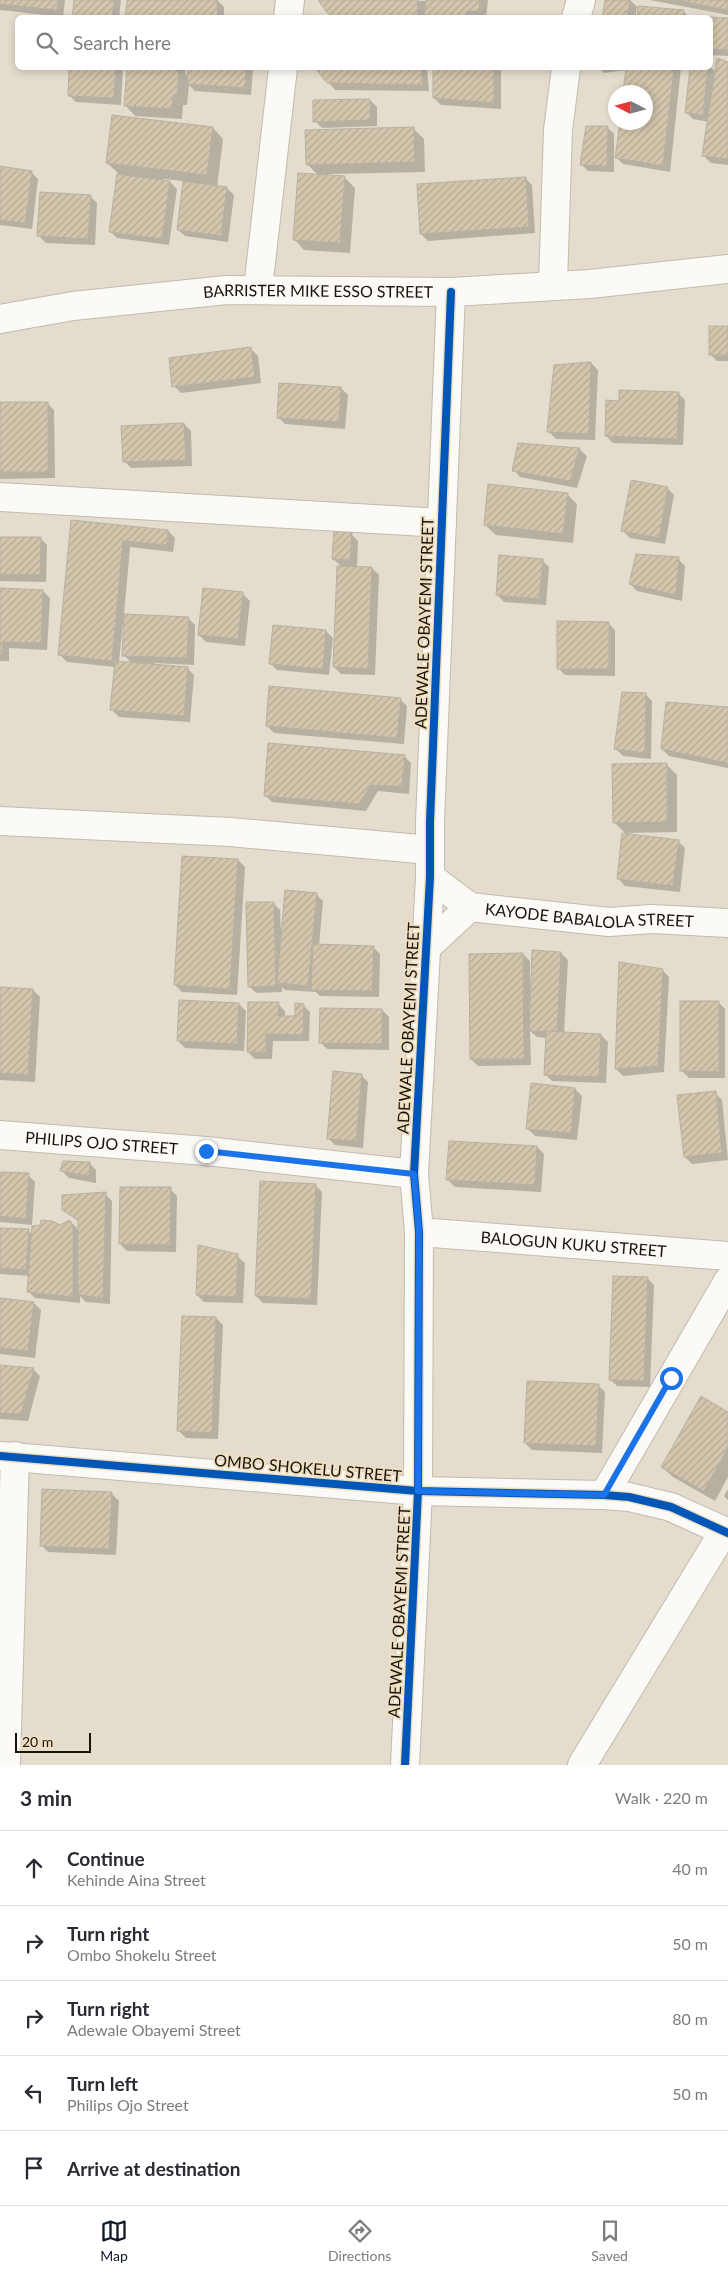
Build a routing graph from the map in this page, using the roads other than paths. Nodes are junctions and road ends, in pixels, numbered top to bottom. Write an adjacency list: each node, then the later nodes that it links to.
1 (290, 0): 3 (street)
2 (582, 0): 4 (street)
3 (288, 15)
4 (577, 15)
5 (283, 70): 9 (street)
6 (566, 70): 8 (street)
7 (728, 269): 8 (street, BARRISTER MIKE ESSO STREET)
8 (553, 284): 10 (street, BARRISTER MIKE ESSO STREET)
9 (258, 289): 10 (street, BARRISTER MIKE ESSO STREET); 11 (street, BARRISTER MIKE ESSO STREET)
10 (451, 292): 13 (street, ADEWALE OBAYEMI STREET)
11 (0, 319)
12 (0, 497): 13 (street)
13 (442, 523): 15 (street, ADEWALE OBAYEMI STREET)
14 (0, 821): 15 (street)
15 (430, 850): 16 (street, ADEWALE OBAYEMI STREET)
16 (430, 877): 17 (street, KAYODE BABALOLA STREET); 19 (street, ADEWALE OBAYEMI STREET)
17 (470, 907): 18 (street, KAYODE BABALOLA STREET); 19 (street)
18 (728, 923)
19 (427, 947): 21 (street, ADEWALE OBAYEMI STREET)
20 (0, 1135): 21 (street, PHILIPS OJO STREET)
21 (414, 1174): 22 (street, ADEWALE OBAYEMI STREET)
22 (419, 1232): 23 (street, BALOGUN KUKU STREET); 26 (street, ADEWALE OBAYEMI STREET)
23 (728, 1256)
24 (728, 1281): 27 (street)
25 (7, 1456): 26 (street, OMBO SHOKELU STREET); 29 (street)
26 (418, 1491): 27 (street, OMBO SHOKELU STREET); 30 (street, ADEWALE OBAYEMI STREET)
27 (604, 1495): 28 (street, OMBO SHOKELU STREET)
28 (726, 1532): 31 (street)
29 (6, 1765)
30 (405, 1765)
31 (582, 1765)

